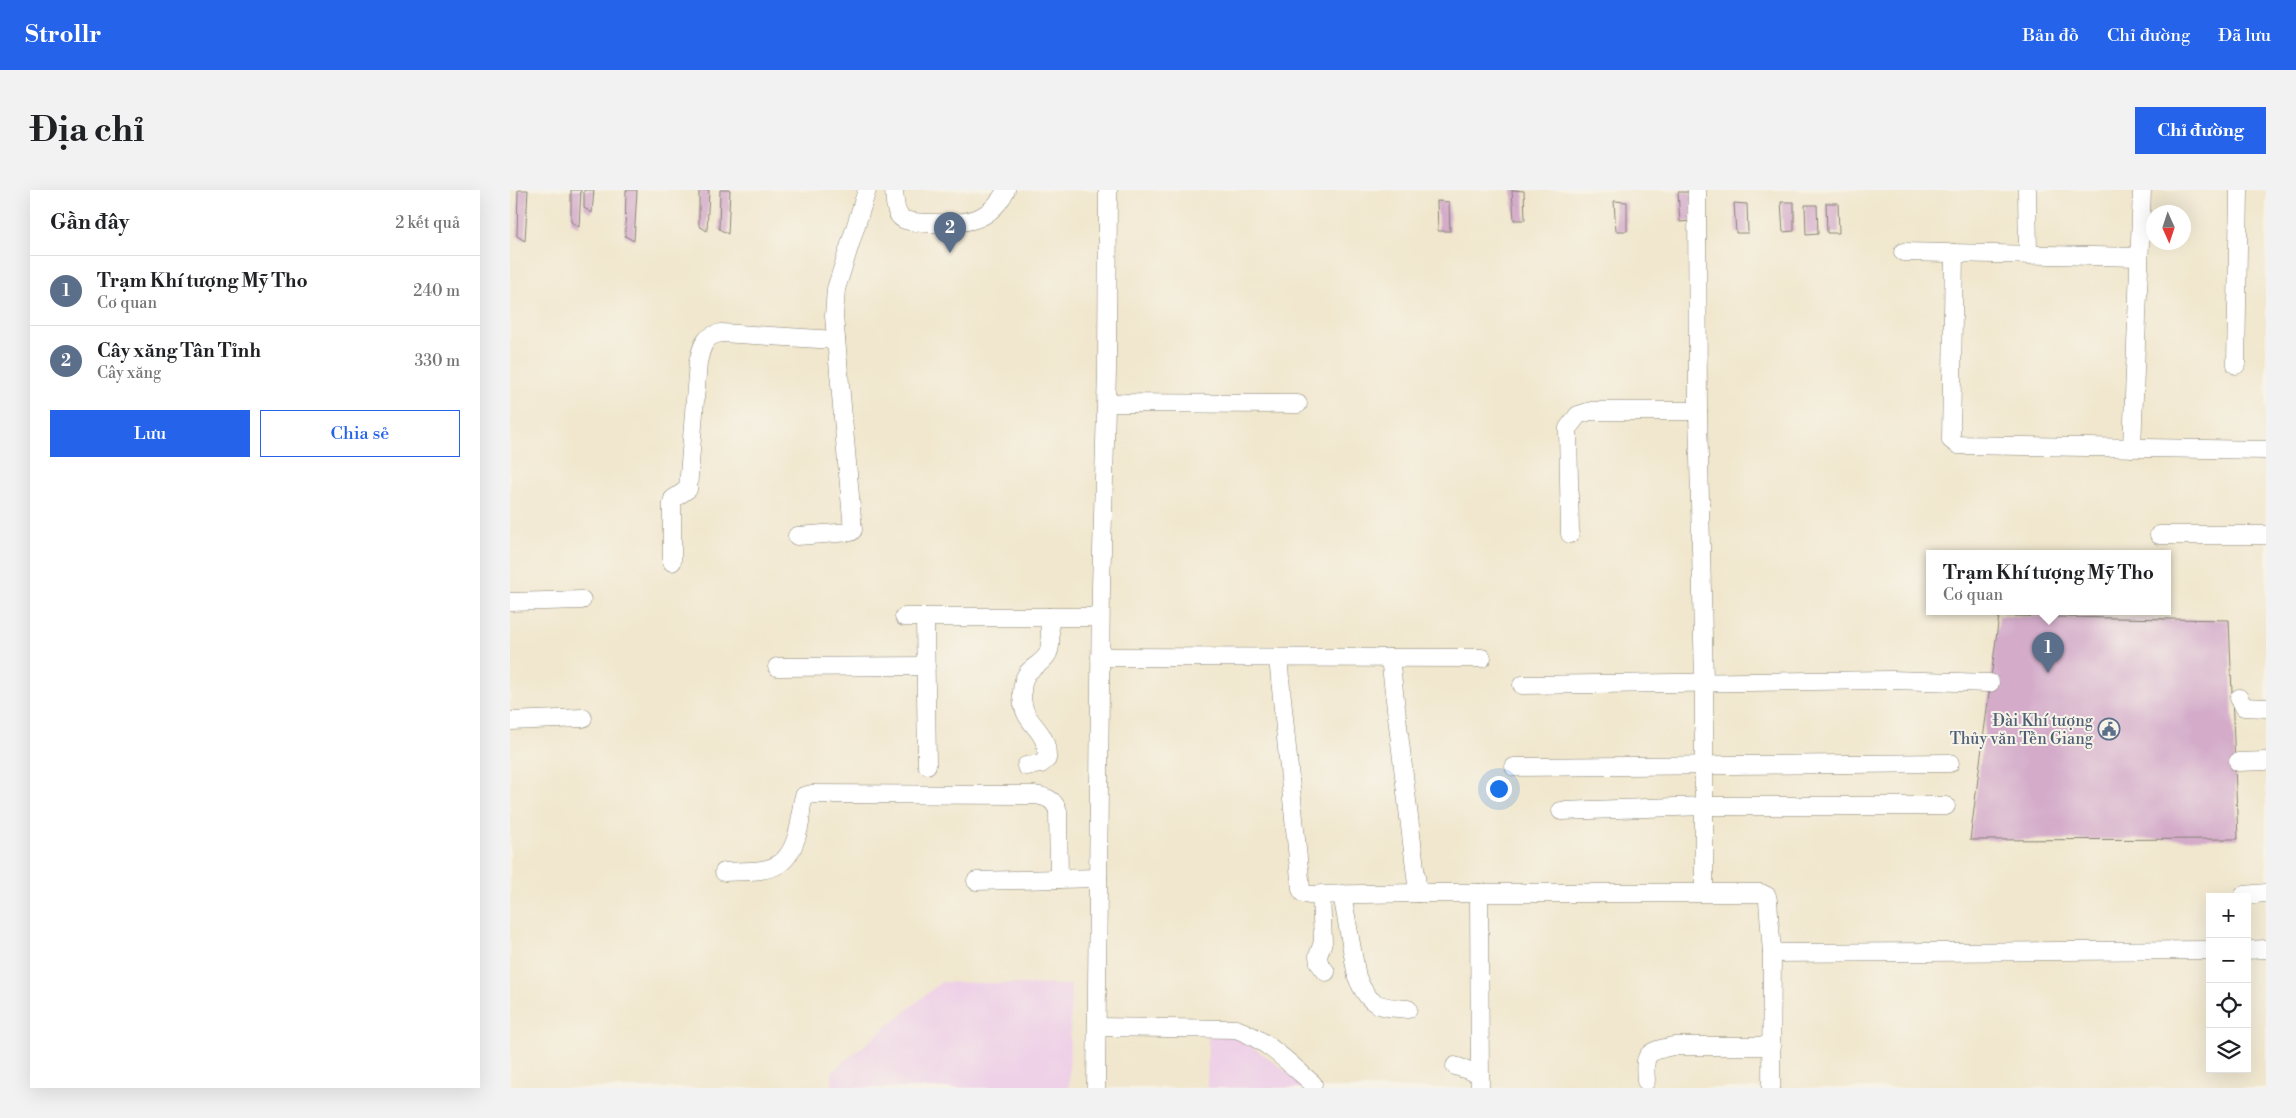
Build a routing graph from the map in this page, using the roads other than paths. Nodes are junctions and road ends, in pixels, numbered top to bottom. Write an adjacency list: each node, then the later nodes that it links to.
1 (867, 190): 13 (street)
2 (894, 190): 3 (street)
3 (1006, 190)
4 (1108, 190): 15 (street)
5 (1697, 190): 17 (street)
6 (2027, 190): 11 (street)
7 (2142, 190): 12 (street)
8 (2239, 190): 14 (street)
9 (1903, 252): 10 (street)
10 (1954, 253): 11 (street); 18 (street)
11 (2028, 255): 12 (street)
12 (2139, 257): 18 (street)
13 (836, 340): 23 (street); 24 (street)
14 (2236, 364)
15 (1107, 403): 16 (street); 30 (street)
16 (1298, 404)
17 (1698, 411): 20 (street); 37 (street)
18 (2132, 448): 19 (street)
19 (2266, 450)
20 (1570, 534)
21 (2159, 535): 22 (street)
22 (2266, 535)
23 (797, 536)
24 (672, 562)
25 (582, 600): 26 (street)
26 (510, 602)
27 (904, 617): 28 (street)
28 (926, 617): 29 (street); 35 (street)
29 (1049, 617): 30 (street); 44 (street)
30 (1100, 617): 31 (street)
31 (1100, 657): 32 (street); 51 (street)
32 (1278, 658): 33 (street); 58 (street)
33 (1390, 658): 34 (street); 56 (street)
34 (1482, 658)
35 (926, 666): 36 (street); 43 (street)
36 (777, 667)
37 (1704, 683): 38 (street); 39 (street); 45 (street)
38 (1990, 684)
39 (1522, 685)
40 (583, 718): 41 (street)
41 (510, 720)
42 (1950, 763): 45 (street)
43 (927, 765)
44 (1026, 766)
45 (1703, 766): 46 (street); 47 (street)
46 (1514, 767)
47 (1704, 806): 48 (street); 49 (street); 55 (street)
48 (1946, 806)
49 (1561, 811)
50 (724, 872): 52 (street)
51 (1098, 878): 52 (street); 65 (street)
52 (1059, 879): 53 (street)
53 (976, 881)
54 (1479, 892): 55 (street); 56 (street); 68 (street)
55 (1704, 892): 62 (street)
56 (1418, 893): 59 (street)
57 (2266, 893): 60 (street)
58 (1321, 894): 59 (street); 63 (street)
59 (1342, 894): 64 (street)
60 (2251, 894)
61 (2206, 950): 62 (street)
62 (1772, 953): 66 (street)
63 (1326, 972)
64 (1408, 1009)
65 (1097, 1027): 70 (street); 71 (street)
66 (1772, 1046): 69 (street); 72 (street)
67 (1455, 1066): 68 (street)
68 (1480, 1081)
69 (1646, 1081)
70 (1313, 1084)
71 (1096, 1088)
72 (1772, 1088)

